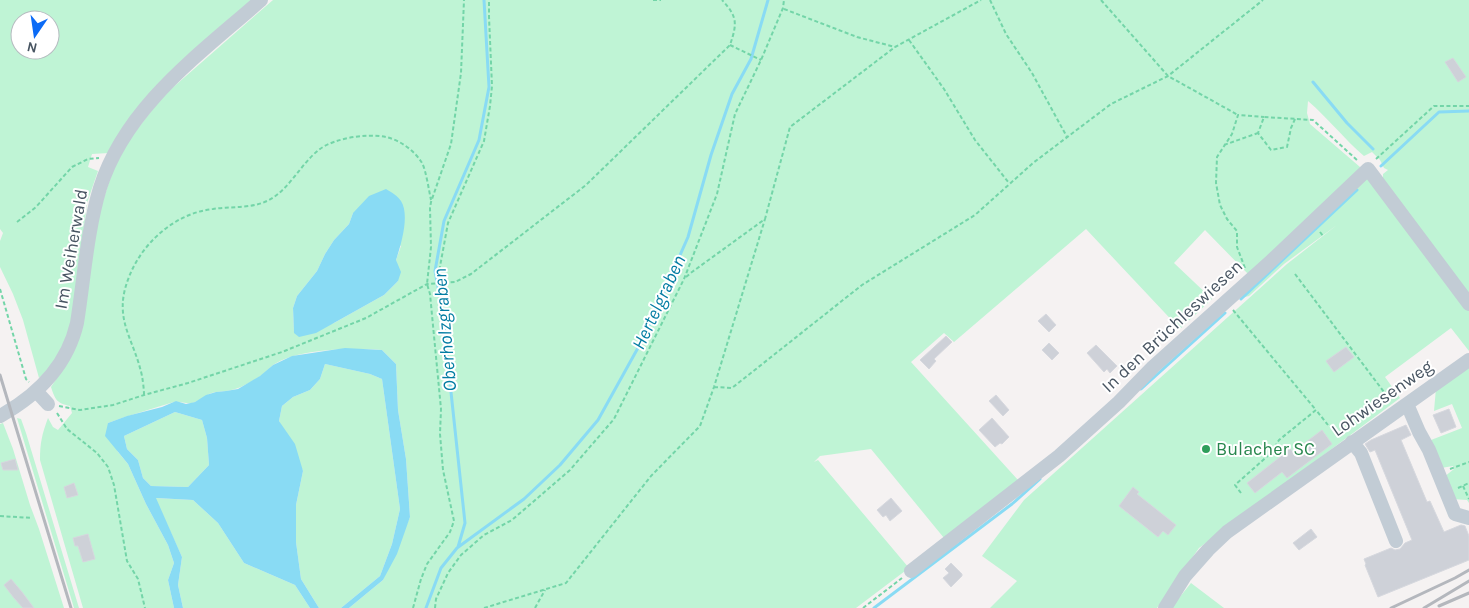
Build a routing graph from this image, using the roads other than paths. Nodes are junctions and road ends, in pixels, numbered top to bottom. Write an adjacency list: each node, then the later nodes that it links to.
1 (261, 0): 4 (street, Im Weiherwald)
2 (1469, 304): 11 (street, In den Brüchleswiesen)
3 (1469, 360): 6 (street, Lohwiesenweg)
4 (37, 392): 5 (street); 7 (street, Im Weiherwald)
5 (48, 404)
6 (1402, 407): 8 (street, Lohwiesenweg); 9 (street)
7 (0, 416)
8 (1352, 442): 10 (street); 12 (street, Lohwiesenweg)
9 (1469, 518)
10 (1396, 541)
11 (911, 571)
12 (1165, 608)

